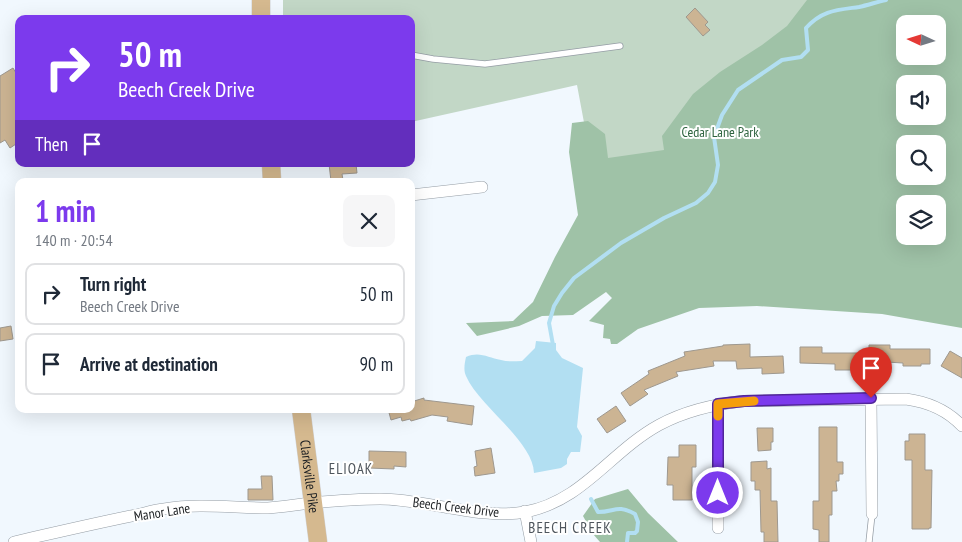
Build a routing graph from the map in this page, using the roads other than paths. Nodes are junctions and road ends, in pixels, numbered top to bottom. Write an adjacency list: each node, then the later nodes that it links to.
1 (261, 0): 2 (main road)
2 (261, 15)
3 (620, 46): 4 (lane)
4 (415, 56)
5 (482, 187): 6 (street)
6 (415, 195)
7 (871, 398): 8 (street, Beech Creek Drive); 10 (street, Beech Creek Drive); 13 (street)
8 (718, 404): 12 (street, Beech Creek Drive); 14 (street)
9 (302, 413): 11 (main road, Clarksville Pike)
10 (962, 426)
11 (313, 503): 12 (street, Beech Creek Drive); 15 (street, Manor Lane); 16 (main road, Clarksville Pike)
12 (525, 512): 17 (street)
13 (872, 514): 18 (lane)
14 (718, 528)
15 (14, 542)
16 (318, 542)
17 (531, 542)
18 (868, 542)

